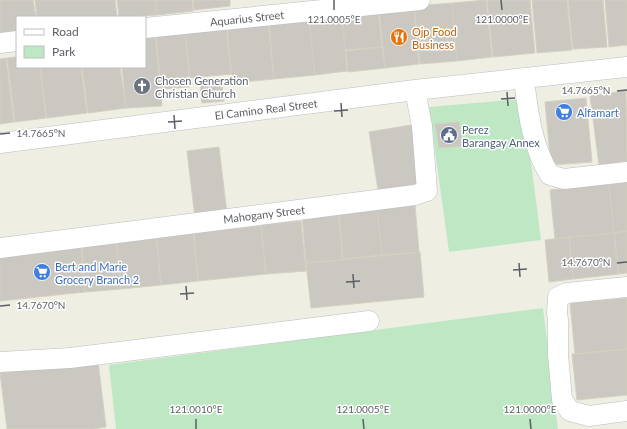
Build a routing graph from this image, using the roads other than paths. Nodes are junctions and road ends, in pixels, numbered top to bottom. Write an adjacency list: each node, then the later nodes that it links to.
1 (420, 0): 2 (street, Aquarius Street)
2 (146, 28)
3 (16, 41): 4 (street)
4 (0, 43)
5 (627, 67): 6 (street, El Camino Real Street)
6 (524, 80): 7 (street, El Camino Real Street); 9 (street)
7 (415, 90): 8 (street, El Camino Real Street); 10 (street, Mahogany Street)
8 (0, 143)
9 (627, 172)
10 (0, 248)
11 (627, 287): 14 (street)
12 (369, 321): 13 (street)
13 (0, 362)
14 (627, 411)

